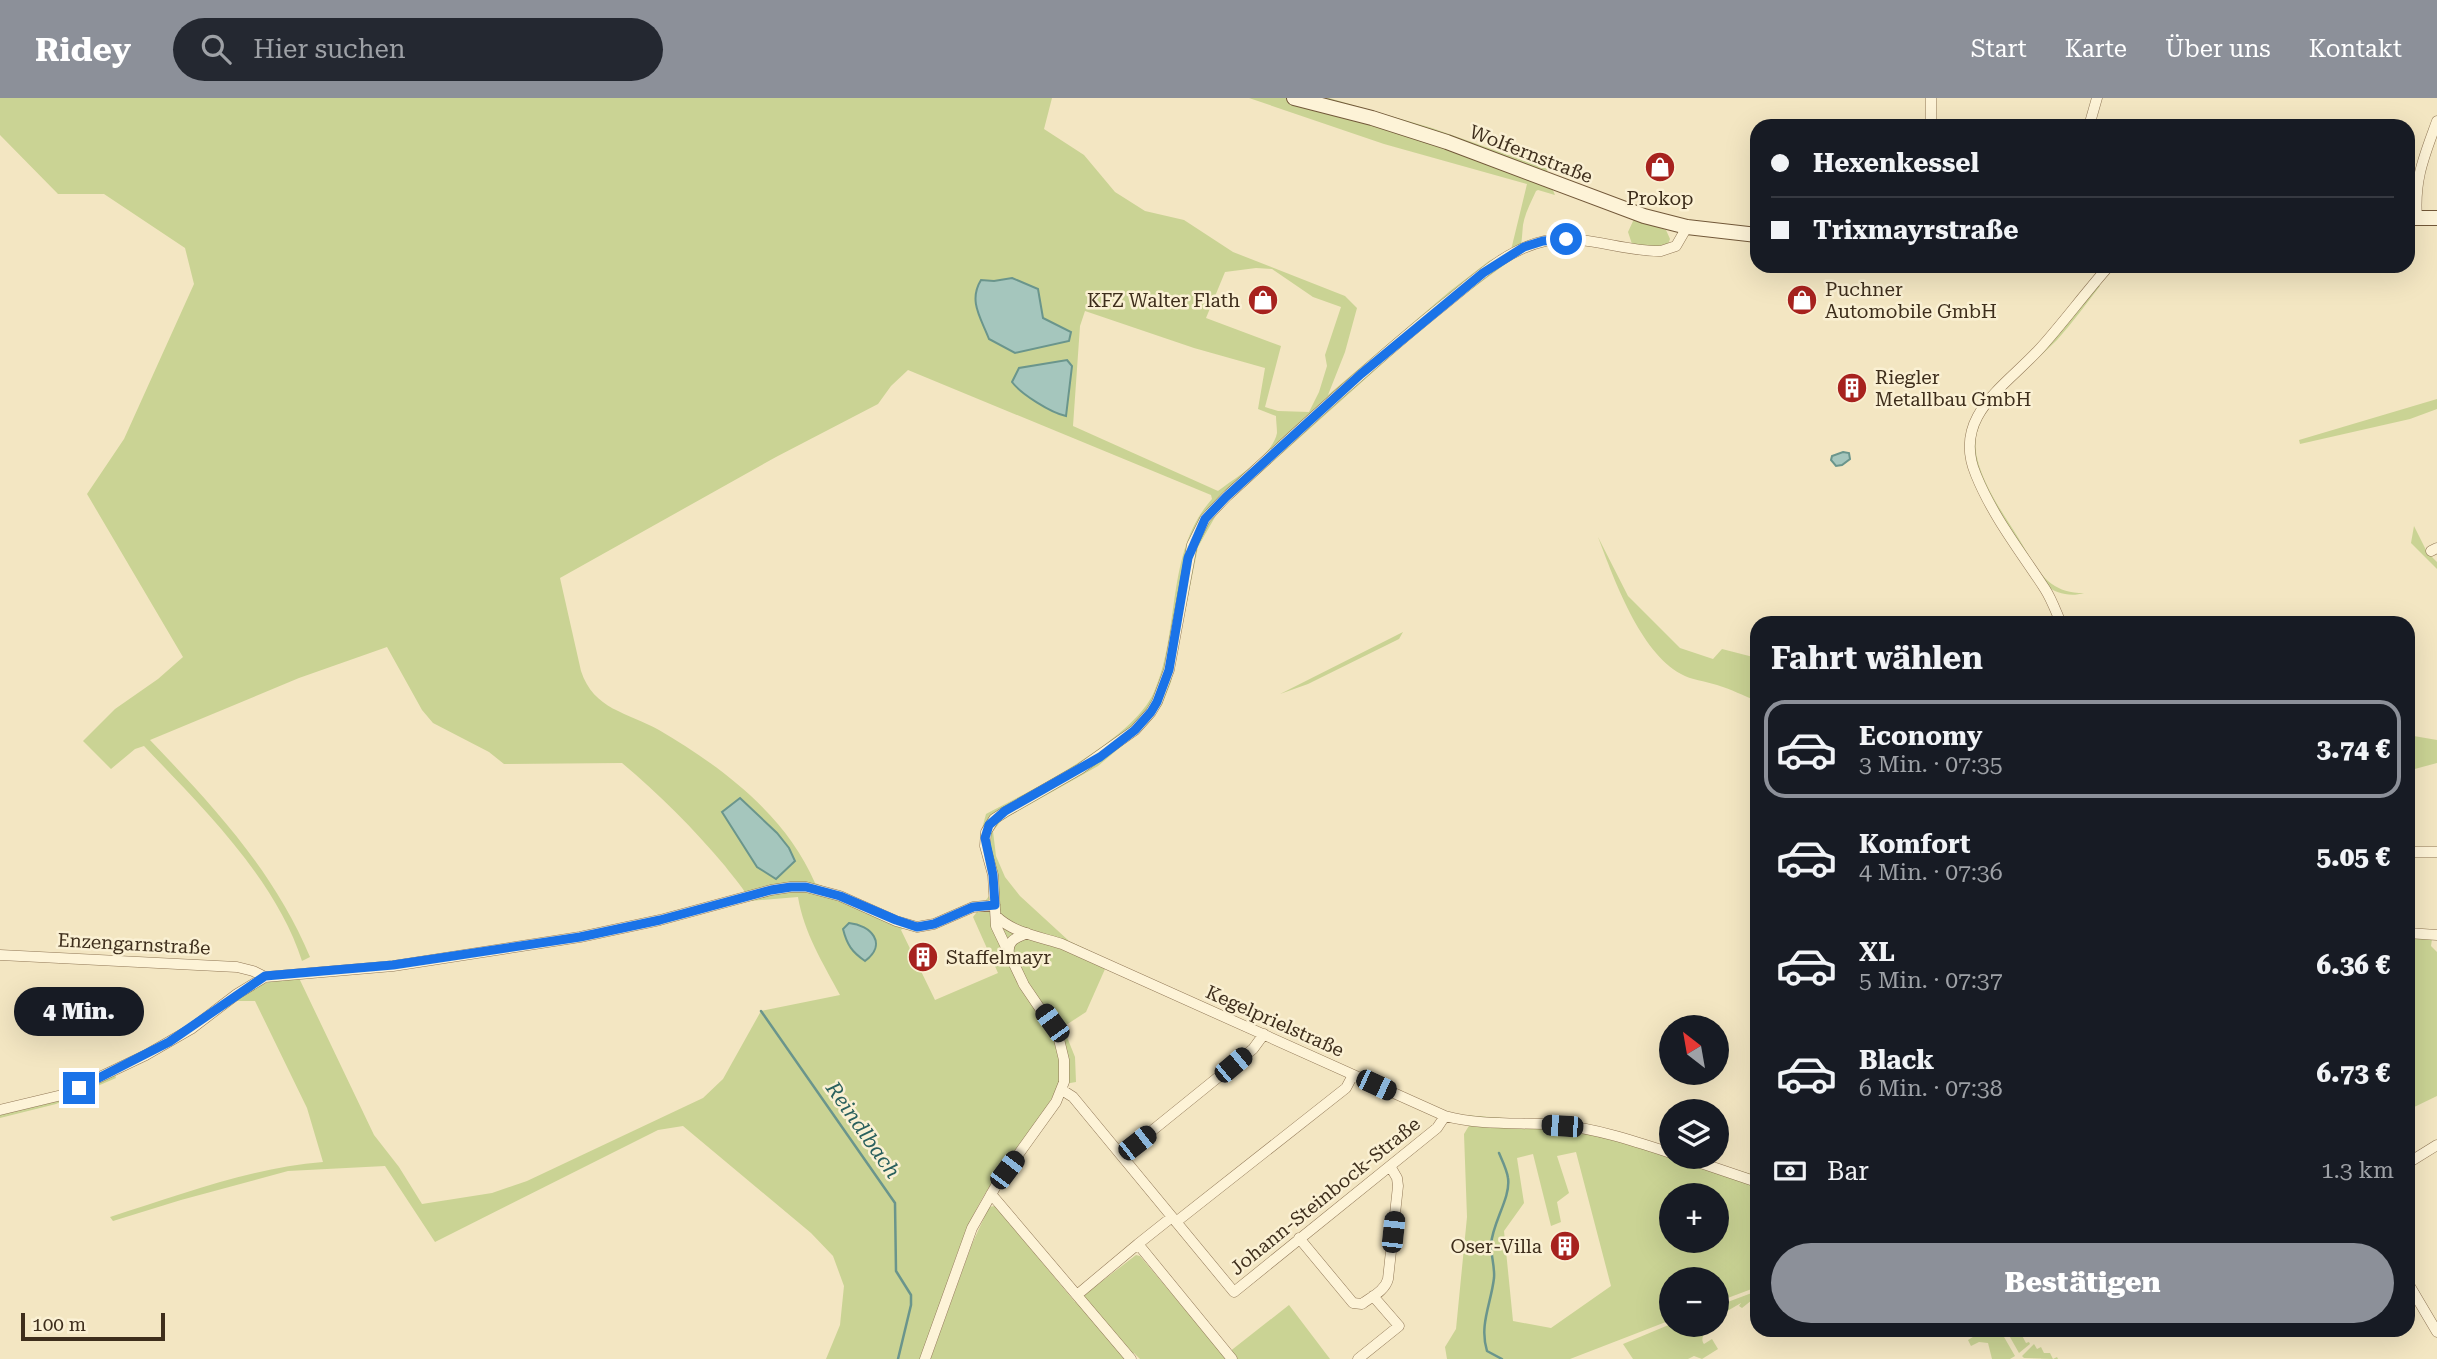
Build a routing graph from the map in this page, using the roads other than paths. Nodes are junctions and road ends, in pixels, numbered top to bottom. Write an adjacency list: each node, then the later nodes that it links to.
1 (1294, 98): 10 (main road, Wolfernstraße)
2 (1931, 98): 4 (street)
3 (2097, 98): 5 (street)
4 (1931, 119)
5 (2091, 119)
6 (2437, 121): 7 (street)
7 (2415, 191)
8 (2415, 218): 9 (main road)
9 (2437, 218)
10 (1687, 227): 11 (main road, Wolfernstraße); 16 (street)
11 (1750, 234)
12 (2103, 273): 13 (street)
13 (2058, 616)
14 (2415, 852): 15 (street)
15 (2437, 852)
16 (995, 910): 17 (street, Kegelprielstraße); 20 (street); 22 (street)
17 (1027, 933): 20 (street); 23 (street, Kegelprielstraße)
18 (2415, 933): 19 (street)
19 (2437, 935)
20 (1009, 954): 25 (street)
21 (0, 955): 22 (street, Enzengarnstraße)
22 (265, 976): 26 (street)
23 (1264, 1034): 24 (street, Kegelprielstraße); 30 (street)
24 (1353, 1075): 27 (street, Kegelprielstraße); 36 (street)
25 (1062, 1090): 30 (street, Johann-Steinbock-Straße); 35 (street)
26 (0, 1110)
27 (1445, 1116): 29 (street, Kegelprielstraße); 32 (street, Johann-Steinbock-Straße)
28 (2437, 1145): 31 (street)
29 (1659, 1149)
30 (1122, 1155): 36 (street, Johann-Steinbock-Straße)
31 (2415, 1159)
32 (1390, 1166): 37 (street, Johann-Steinbock-Straße); 41 (street)
33 (1719, 1169): 34 (street)
34 (1750, 1180)
35 (991, 1194): 39 (street); 43 (street)
36 (1174, 1219): 37 (street, Johann-Steinbock-Straße); 38 (street)
37 (1299, 1238): 41 (street)
38 (1138, 1244): 39 (street); 45 (street)
39 (1077, 1295): 44 (street)
40 (2415, 1295): 42 (street)
41 (1373, 1296): 46 (street)
42 (2437, 1332)
43 (926, 1359)
44 (1131, 1359)
45 (1232, 1359)
46 (1358, 1359)

